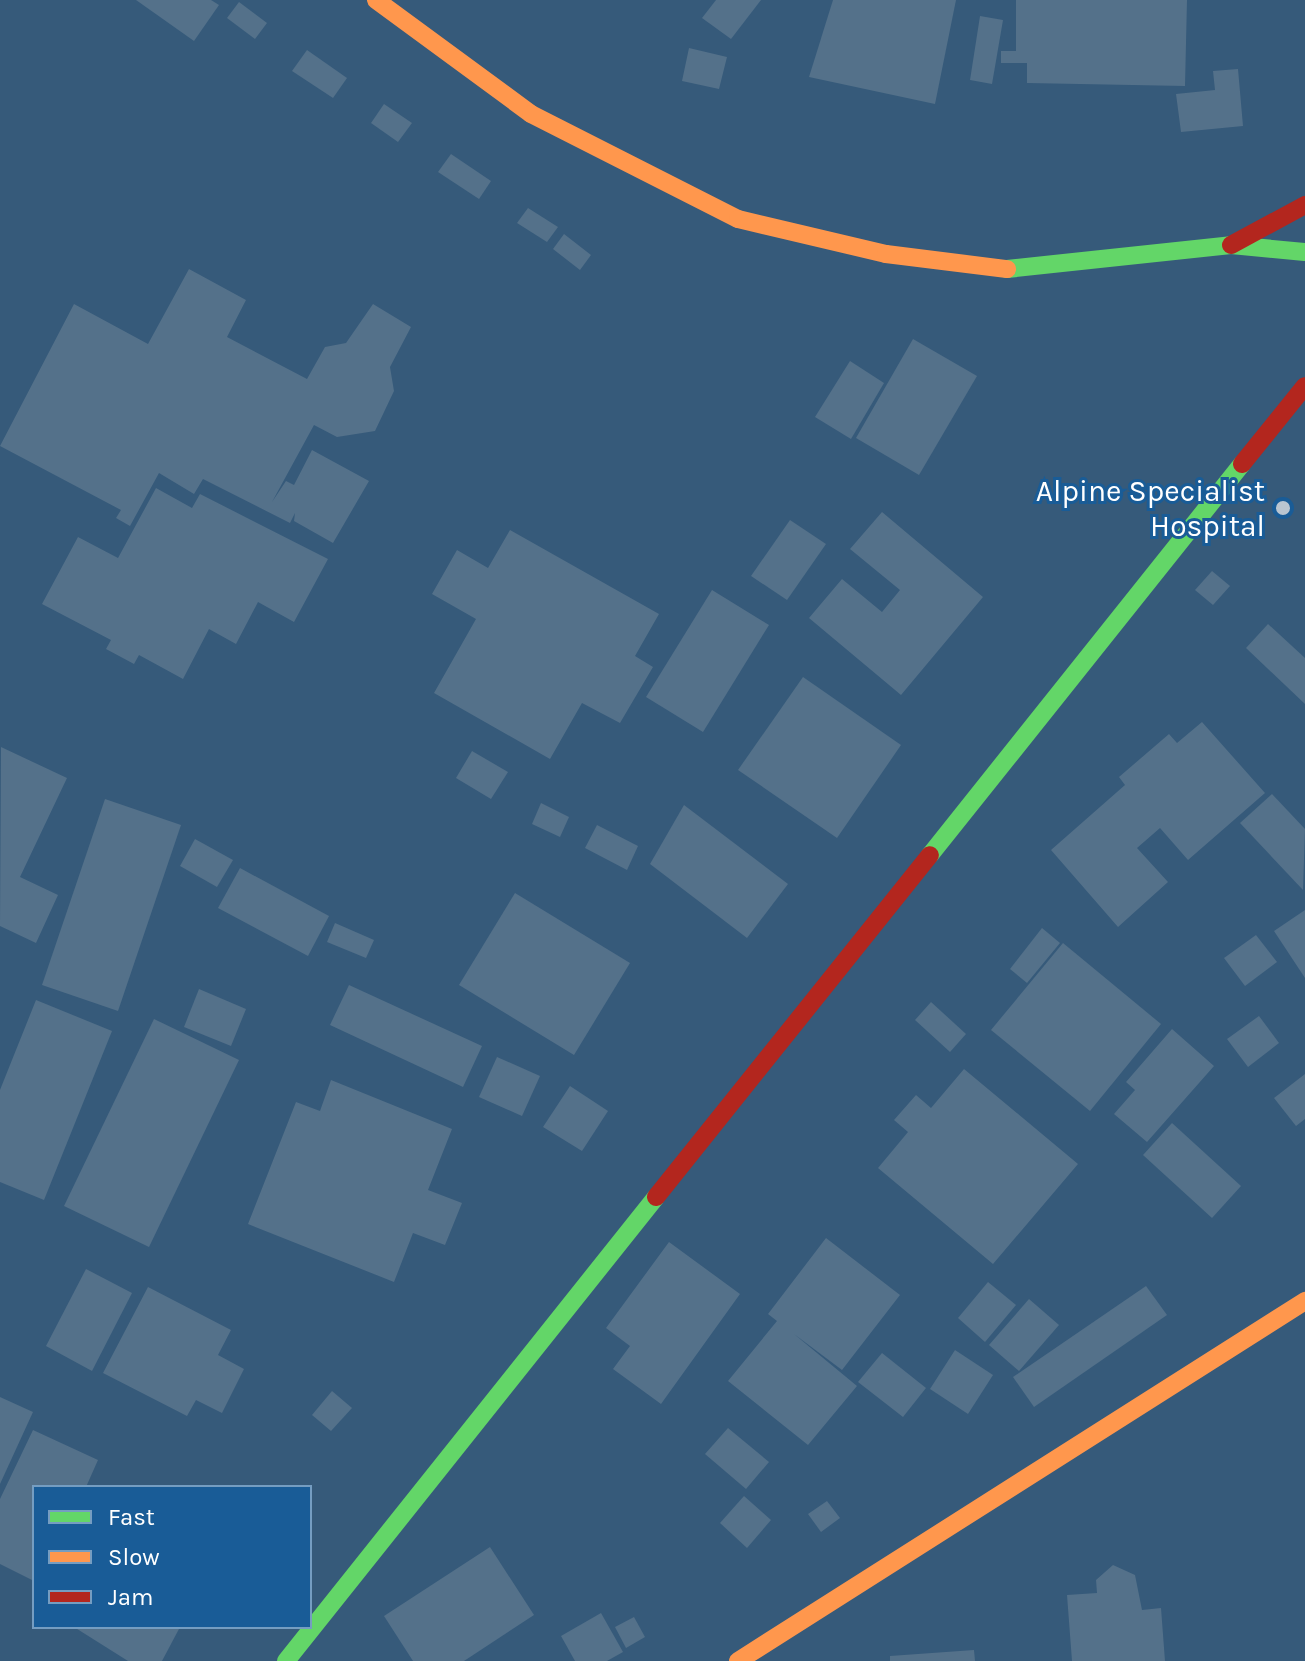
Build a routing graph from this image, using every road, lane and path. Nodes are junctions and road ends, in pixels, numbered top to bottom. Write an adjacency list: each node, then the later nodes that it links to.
1 (376, 0): 3 (street)
2 (1305, 205): 3 (street)
3 (1231, 245): 4 (street)
4 (1305, 252)
5 (1305, 386): 7 (street)
6 (1305, 1301): 10 (street)
7 (312, 1629)
8 (312, 1629): 9 (street)
9 (286, 1661)
10 (738, 1661)

